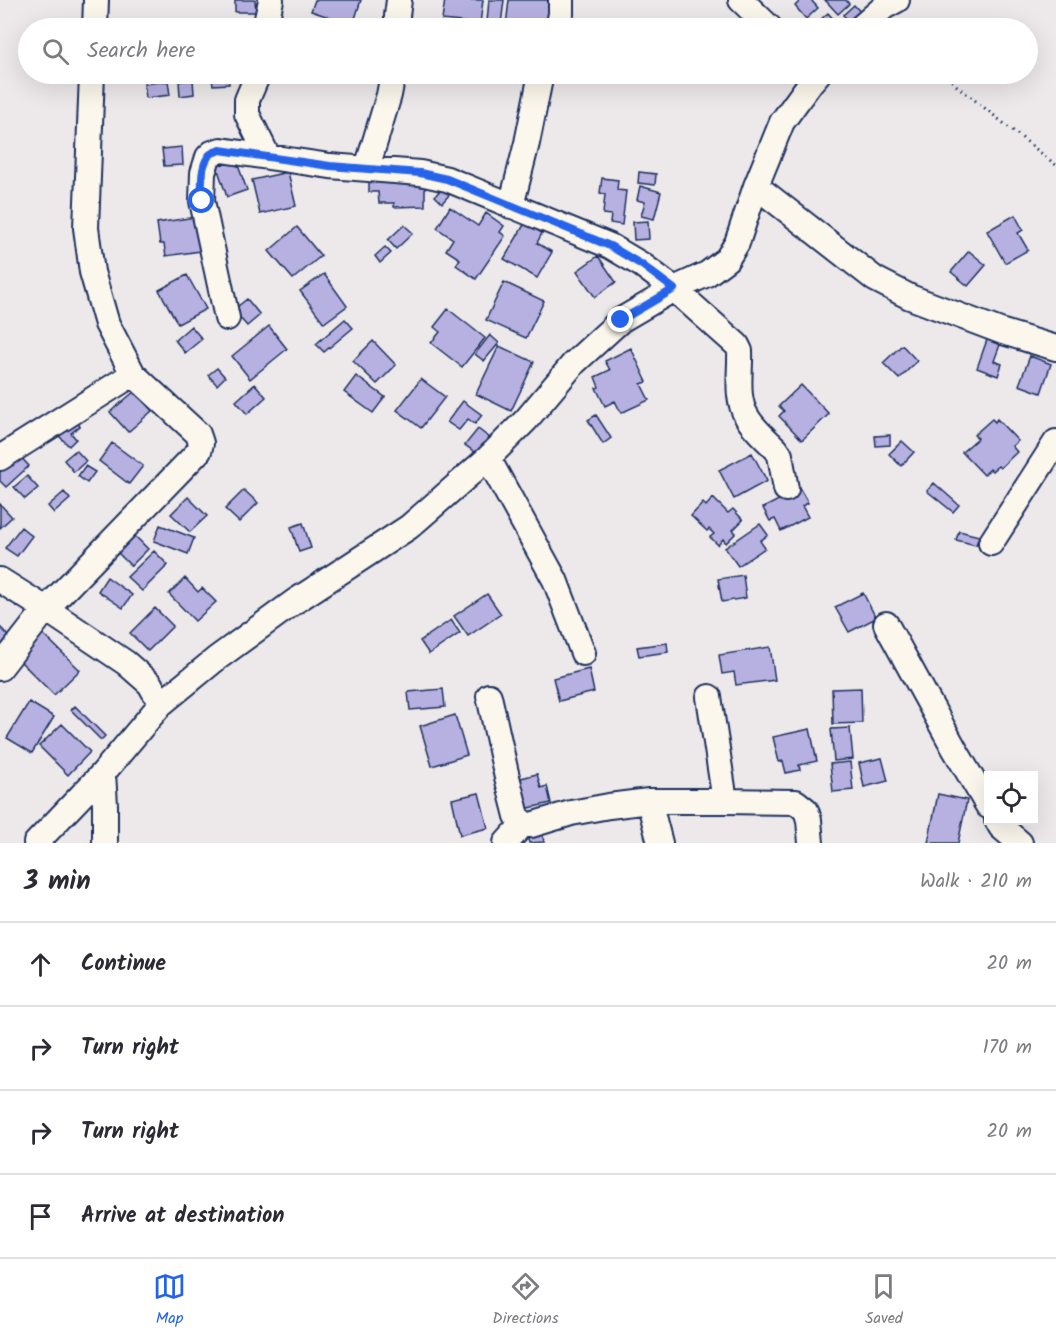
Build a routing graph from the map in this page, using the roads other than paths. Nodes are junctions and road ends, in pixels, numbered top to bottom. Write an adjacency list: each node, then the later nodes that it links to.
1 (96, 0): 7 (street)
2 (271, 0): 8 (street)
3 (399, 0): 9 (street)
4 (561, 0): 10 (street)
5 (741, 0): 11 (street)
6 (885, 2): 12 (street)
7 (95, 18)
8 (268, 18)
9 (397, 18)
10 (560, 18)
11 (760, 18)
12 (870, 18)
13 (92, 84): 25 (street)
14 (254, 84): 18 (street)
15 (391, 84): 19 (street)
16 (540, 84): 21 (street)
17 (810, 84): 20 (street)
18 (268, 157): 19 (street); 23 (street)
19 (368, 168): 21 (street)
20 (756, 186): 22 (street); 24 (street)
21 (511, 206): 22 (street)
22 (674, 289): 28 (street); 29 (street)
23 (227, 318)
24 (1056, 348)
25 (133, 374): 27 (street); 32 (street)
26 (1056, 442): 30 (street)
27 (0, 458)
28 (488, 458): 34 (street); 38 (street)
29 (786, 489)
30 (991, 543)
31 (0, 580): 32 (street)
32 (46, 609): 35 (street); 38 (street)
33 (886, 624): 40 (street)
34 (583, 653)
35 (0, 668)
36 (489, 696): 43 (street)
37 (709, 697): 42 (street)
38 (161, 704): 39 (street)
39 (104, 773): 45 (street); 46 (street)
40 (984, 799)
41 (650, 801): 42 (street); 43 (street); 48 (street)
42 (725, 801): 49 (street)
43 (523, 824): 47 (street)
44 (1000, 825): 50 (street)
45 (36, 843)
46 (105, 843)
47 (506, 843)
48 (660, 843)
49 (811, 843)
50 (1020, 843)

